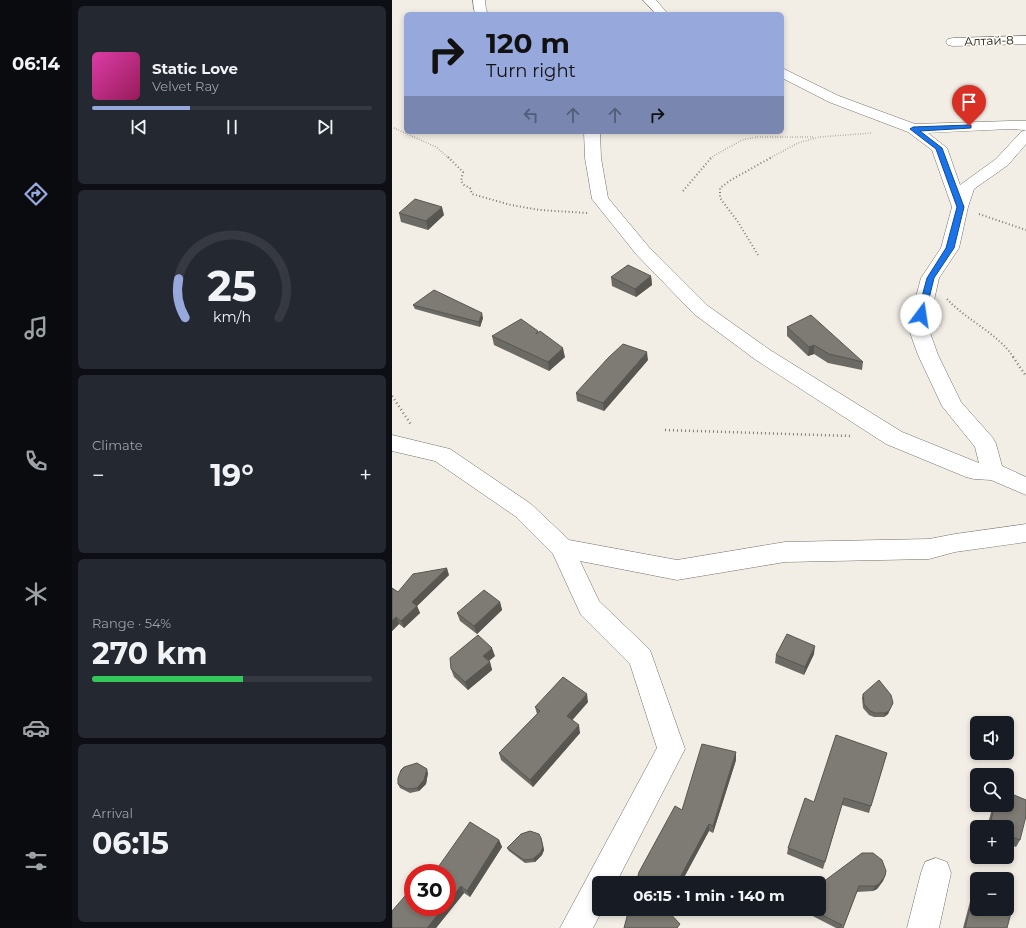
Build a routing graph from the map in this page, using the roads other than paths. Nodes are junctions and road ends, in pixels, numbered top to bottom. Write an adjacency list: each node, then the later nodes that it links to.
1 (479, 0): 3 (street)
2 (649, 0): 4 (street)
3 (482, 12)
4 (661, 12)
5 (1026, 40): 6 (street, Алтай-8)
6 (953, 42)
7 (784, 73): 9 (street)
8 (1026, 126): 9 (street)
9 (913, 129): 12 (street)
10 (592, 134): 14 (street)
11 (1026, 135): 12 (street)
12 (960, 207): 14 (street)
13 (392, 443): 17 (street)
14 (994, 472): 15 (street)
15 (1026, 486)
16 (1026, 533): 17 (street)
17 (562, 548): 19 (street)
18 (936, 873): 22 (street)
19 (603, 876)
20 (592, 897): 21 (street)
21 (576, 928)
22 (923, 928)

